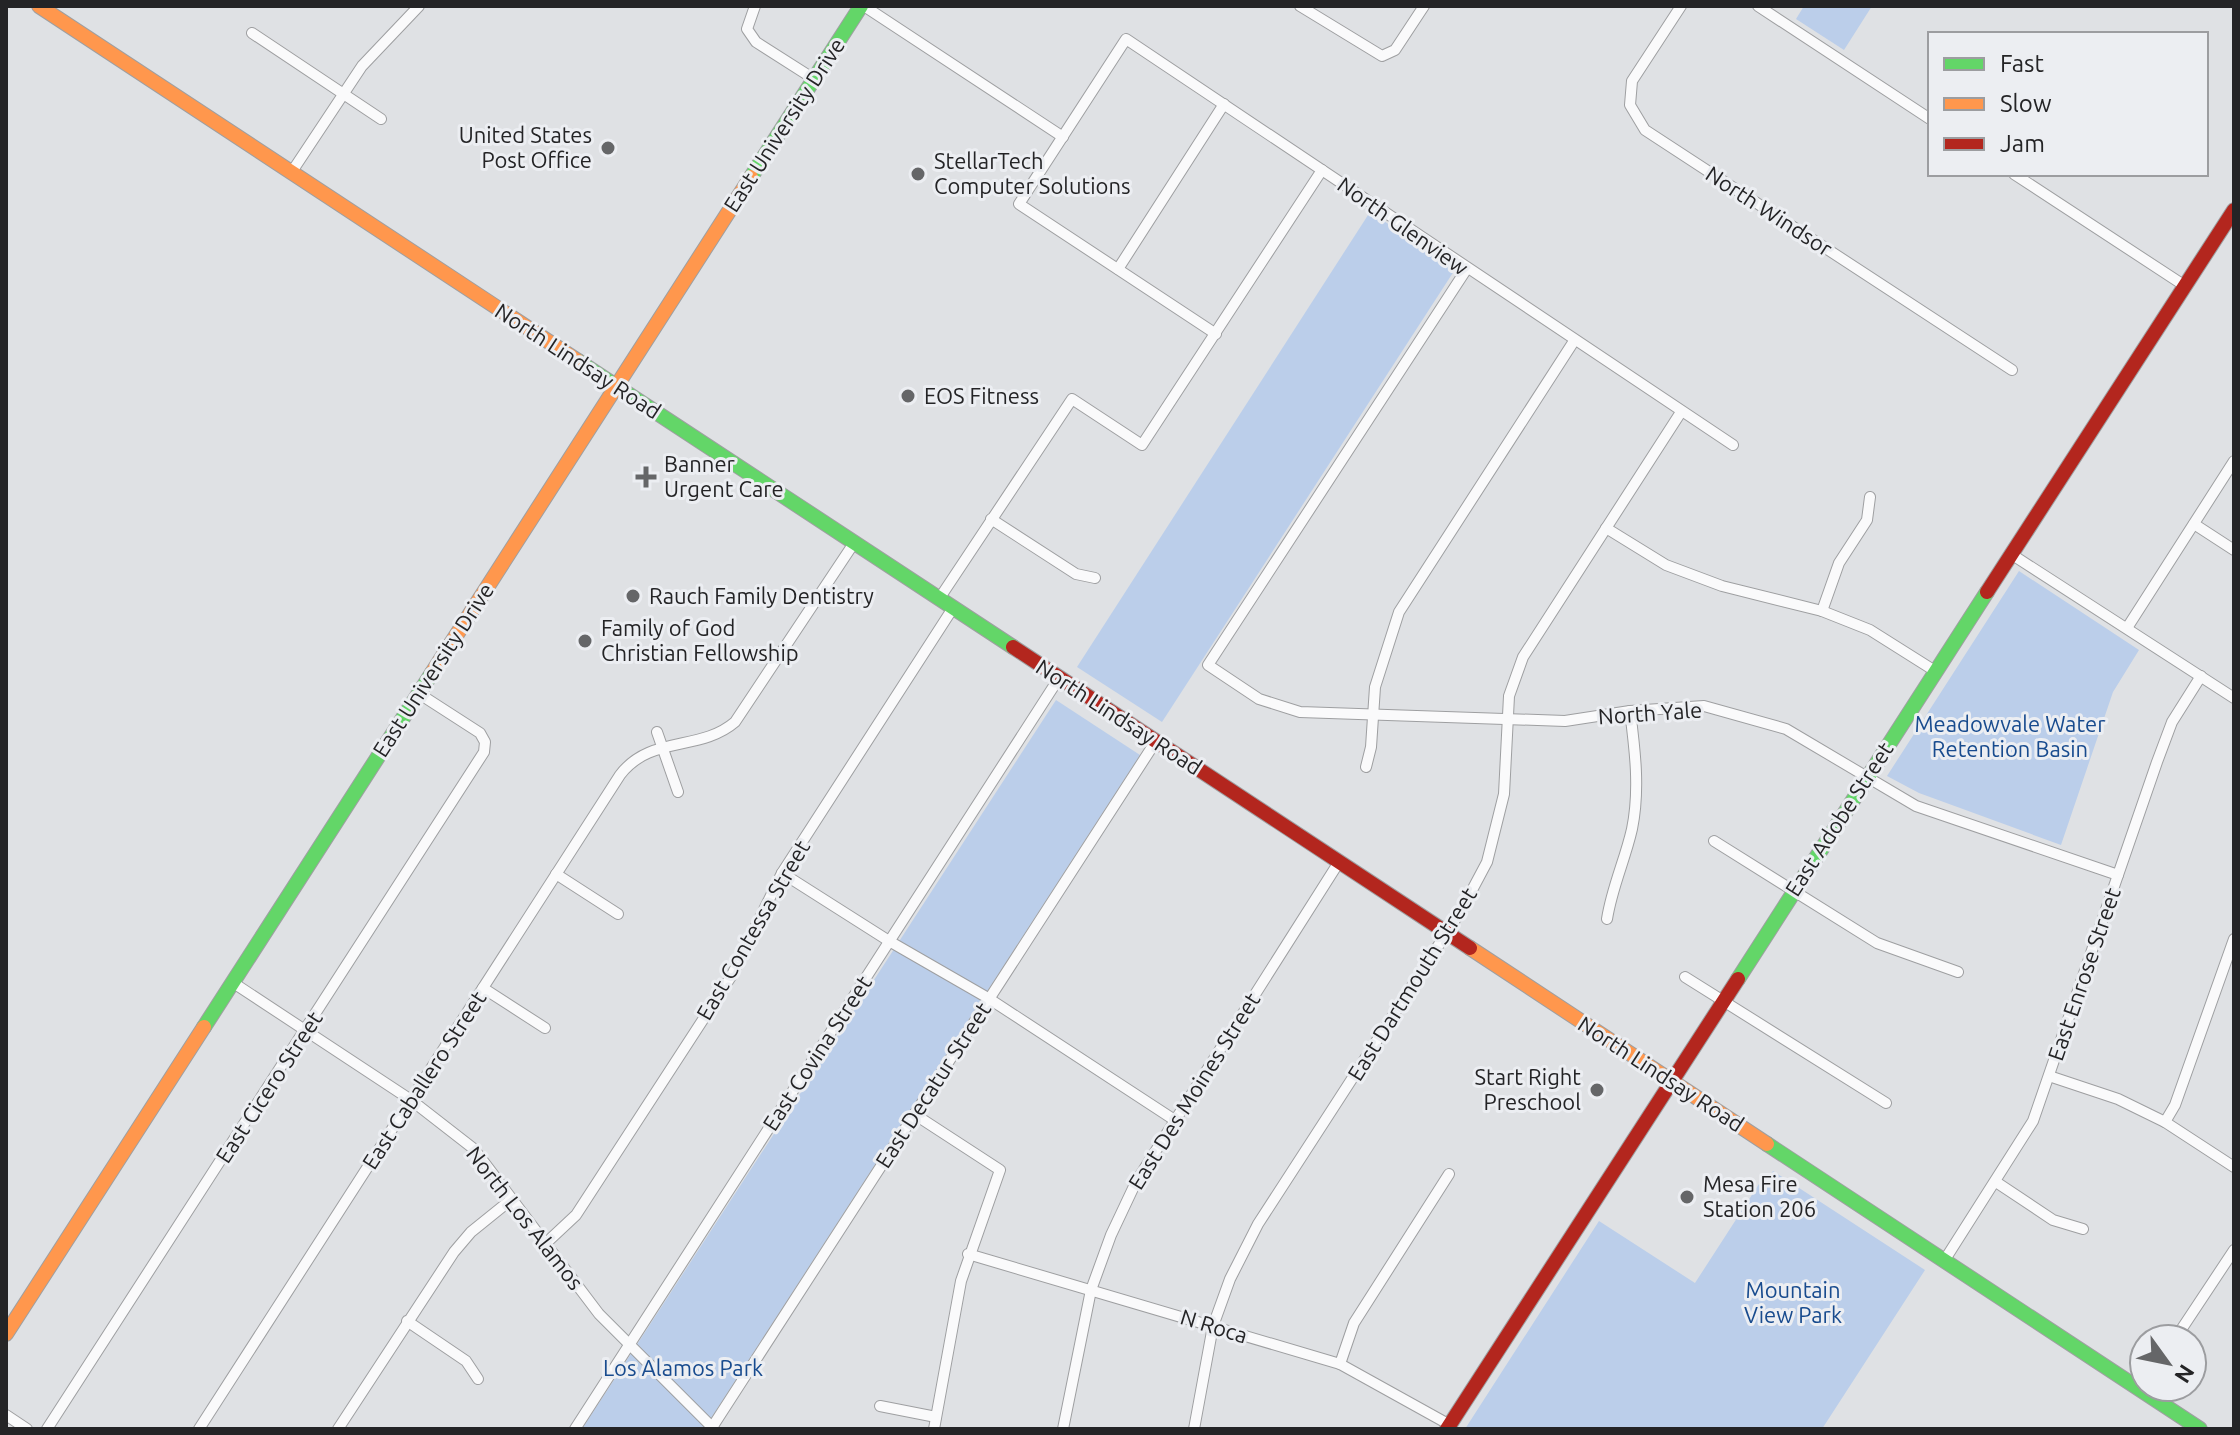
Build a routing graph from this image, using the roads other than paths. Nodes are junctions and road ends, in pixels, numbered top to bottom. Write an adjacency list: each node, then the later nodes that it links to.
1 (39, 6): 17 (main road, North Lindsay Road)
2 (418, 6): 11 (street)
3 (755, 6): 10 (street)
4 (862, 6): 10 (main road, East University Drive); 15 (street)
5 (1300, 6): 6 (street)
6 (1424, 6)
7 (1681, 6): 25 (street, North Windsor)
8 (1758, 6): 13 (street)
9 (252, 33): 11 (street)
10 (814, 79): 26 (main road, East University Drive)
11 (343, 94): 14 (street); 17 (street)
12 (1224, 104): 15 (street, North Glenview); 16 (street, North Glenview); 20 (street)
13 (1928, 118)
14 (381, 119)
15 (1063, 137): 20 (street)
16 (1322, 170): 21 (street, North Glenview); 23 (street)
17 (291, 173): 26 (main road, North Lindsay Road)
18 (2017, 176): 22 (street)
19 (2234, 210): 22 (main road, East Adobe Street)
20 (1118, 269): 23 (street)
21 (1466, 270): 24 (street, North Glenview); 48 (street, North Yale)
22 (2185, 286): 36 (main road, East Adobe Street)
23 (1216, 334): 31 (street)
24 (1574, 341): 27 (street, North Glenview); 48 (street)
25 (2012, 370)
26 (615, 386): 34 (main road, North Lindsay Road); 45 (main road, East University Drive)
27 (1681, 412): 28 (street, North Glenview); 33 (street, East Dartmouth Street)
28 (1733, 445)
29 (2234, 461): 32 (street)
30 (1870, 497): 40 (street)
31 (991, 519): 37 (street); 38 (street)
32 (2194, 524): 35 (street); 41 (street)
33 (1606, 528): 40 (street); 49 (street, East Dartmouth Street)
34 (854, 543): 38 (main road, North Lindsay Road); 52 (street, East Caballero Street)
35 (2234, 550)
36 (2011, 554): 41 (street); 42 (main road, East Adobe Street)
37 (1095, 578)
38 (939, 599): 39 (main road, North Lindsay Road)
39 (953, 608): 44 (main road, North Lindsay Road); 58 (street, East Contessa Street)
40 (1822, 611): 42 (street)
41 (2127, 628): 43 (street)
42 (1935, 671): 54 (main road, East Adobe Street)
43 (2201, 676): 46 (street); 60 (street, East Enrose Street)
44 (1059, 678): 51 (main road, North Lindsay Road); 66 (street, East Covina Street)
45 (418, 693): 69 (main road, East University Drive); 74 (street, East Cicero Street)
46 (2234, 698)
47 (1630, 711): 49 (street, North Yale); 54 (street, North Yale); 63 (street)
48 (1373, 716): 49 (street, North Yale); 53 (street)
49 (1507, 721): 64 (street, East Dartmouth Street)
50 (657, 732): 52 (street)
51 (1156, 741): 57 (main road, North Lindsay Road); 71 (street, East Decatur Street)
52 (662, 746): 55 (street); 59 (street, East Caballero Street)
53 (1366, 767)
54 (1866, 778): 60 (street, North Yale); 61 (main road, East Adobe Street)
55 (678, 792)
56 (1714, 841): 61 (street)
57 (1339, 862): 64 (main road, North Lindsay Road); 80 (street, East Des Moines Street)
58 (782, 873): 66 (street); 87 (street, East Contessa Street)
59 (556, 874): 62 (street); 70 (street, East Caballero Street)
60 (2118, 875): 75 (street, East Enrose Street)
61 (1792, 892): 67 (street); 72 (main road, East Adobe Street)
62 (618, 914)
63 (1607, 919)
64 (1446, 933): 76 (main road, North Lindsay Road); 94 (street, East Dartmouth Street)
65 (2234, 939): 81 (street)
66 (889, 941): 71 (street); 96 (street, East Covina Street)
67 (1958, 972)
68 (1685, 977): 72 (street)
69 (232, 982): 74 (street, North Los Alamos); 95 (main road, East University Drive)
70 (483, 988): 73 (street); 77 (street, East Caballero Street)
71 (988, 998): 79 (street, East Decatur Street); 80 (street)
72 (1722, 1001): 76 (main road, East Adobe Street); 78 (street)
73 (545, 1028)
74 (305, 1030): 77 (street, North Los Alamos); 107 (street, East Cicero Street)
75 (2049, 1076): 81 (street); 84 (street, East Enrose Street)
76 (1671, 1080): 90 (main road, North Lindsay Road); 104 (main road, East Adobe Street)
77 (411, 1100): 85 (street, North Los Alamos); 108 (street, East Caballero Street)
78 (1886, 1103)
79 (914, 1114): 89 (street); 105 (street, East Decatur Street)
80 (1173, 1119): 91 (street, East Des Moines Street)
81 (2165, 1122): 82 (street)
82 (2234, 1167)
83 (1449, 1174): 97 (street)
84 (1996, 1182): 86 (street); 90 (street, East Enrose Street)
85 (512, 1199): 87 (street, North Los Alamos); 92 (street)
86 (2083, 1229)
87 (545, 1244): 96 (street, North Los Alamos)
88 (2234, 1250): 93 (street)
89 (968, 1254): 91 (street, N Roca); 103 (street)
90 (1944, 1261): 99 (main road, North Lindsay Road)
91 (1091, 1290): 94 (street, N Roca); 112 (street, East Des Moines Street)
92 (407, 1321): 98 (street); 109 (street)
93 (2186, 1323)
94 (1213, 1326): 97 (street, N Roca); 113 (street, East Dartmouth Street)
95 (6, 1334)
96 (629, 1345): 105 (street, North Los Alamos); 110 (street, East Covina Street)
97 (1340, 1364): 104 (street, N Roca)
98 (478, 1379)
99 (2128, 1379)
100 (2163, 1403): 114 (main road, North Lindsay Road)
101 (880, 1406): 103 (street)
102 (6, 1415): 106 (street)
103 (936, 1417): 111 (street)
104 (1448, 1427)
105 (712, 1428)
106 (27, 1429)
107 (47, 1429)
108 (199, 1429)
109 (338, 1429)
110 (575, 1429)
111 (934, 1429)
112 (1063, 1429)
113 (1194, 1429)
114 (2200, 1429)

